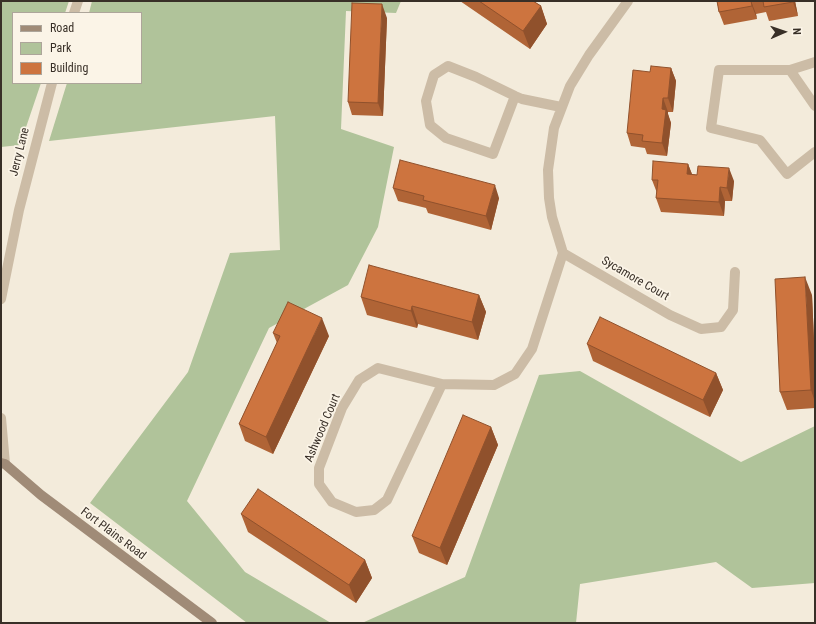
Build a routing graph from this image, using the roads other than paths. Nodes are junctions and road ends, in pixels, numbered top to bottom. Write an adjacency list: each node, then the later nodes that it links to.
1 (78, 1): 3 (street)
2 (628, 1): 9 (street)
3 (74, 12)
4 (815, 62): 5 (street)
5 (790, 70): 8 (street); 10 (street)
6 (52, 84): 13 (street, Jerry Lane)
7 (515, 96): 7 (street); 9 (street)
8 (815, 106)
9 (561, 107): 11 (street)
10 (815, 152)
11 (563, 253): 12 (street, Sycamore Court); 14 (street, Ashwood Court)
12 (735, 272)
13 (1, 299)
14 (442, 384): 14 (street, Ashwood Court)
15 (1, 418): 16 (street)
16 (3, 464): 17 (street, Fort Plains Road)
17 (212, 623)

